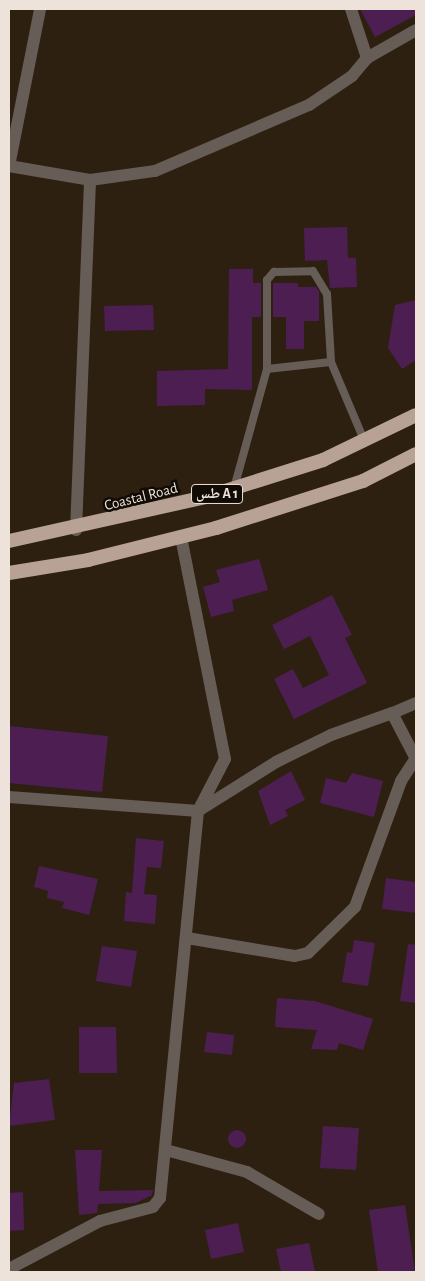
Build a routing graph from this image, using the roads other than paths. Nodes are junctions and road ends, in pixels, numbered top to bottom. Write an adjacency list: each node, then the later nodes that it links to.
1 (40, 9): 5 (street)
2 (351, 9): 4 (street)
3 (416, 30): 4 (street)
4 (367, 58): 6 (street)
5 (9, 166): 6 (street)
6 (90, 180): 13 (street)
7 (330, 362): 8 (lane); 8 (lane); 10 (lane)
8 (267, 370): 12 (lane)
9 (416, 415): 10 (highway, Coastal Road / طس A 1)
10 (364, 440): 12 (highway, Coastal Road / طس A 1)
11 (416, 454): 14 (highway, طس A 1)
12 (234, 488): 13 (highway, Coastal Road / طس A 1)
13 (76, 530): 15 (highway, Coastal Road / طس A 1)
14 (181, 537): 16 (highway, طس A 1); 21 (street)
15 (9, 542)
16 (9, 573)
17 (416, 702): 18 (street)
18 (392, 713): 19 (street); 21 (street)
19 (416, 758): 22 (street)
20 (9, 797): 21 (street)
21 (198, 811): 22 (street)
22 (187, 938): 23 (street)
23 (166, 1150): 24 (street); 25 (street)
24 (319, 1214)
25 (9, 1269)

